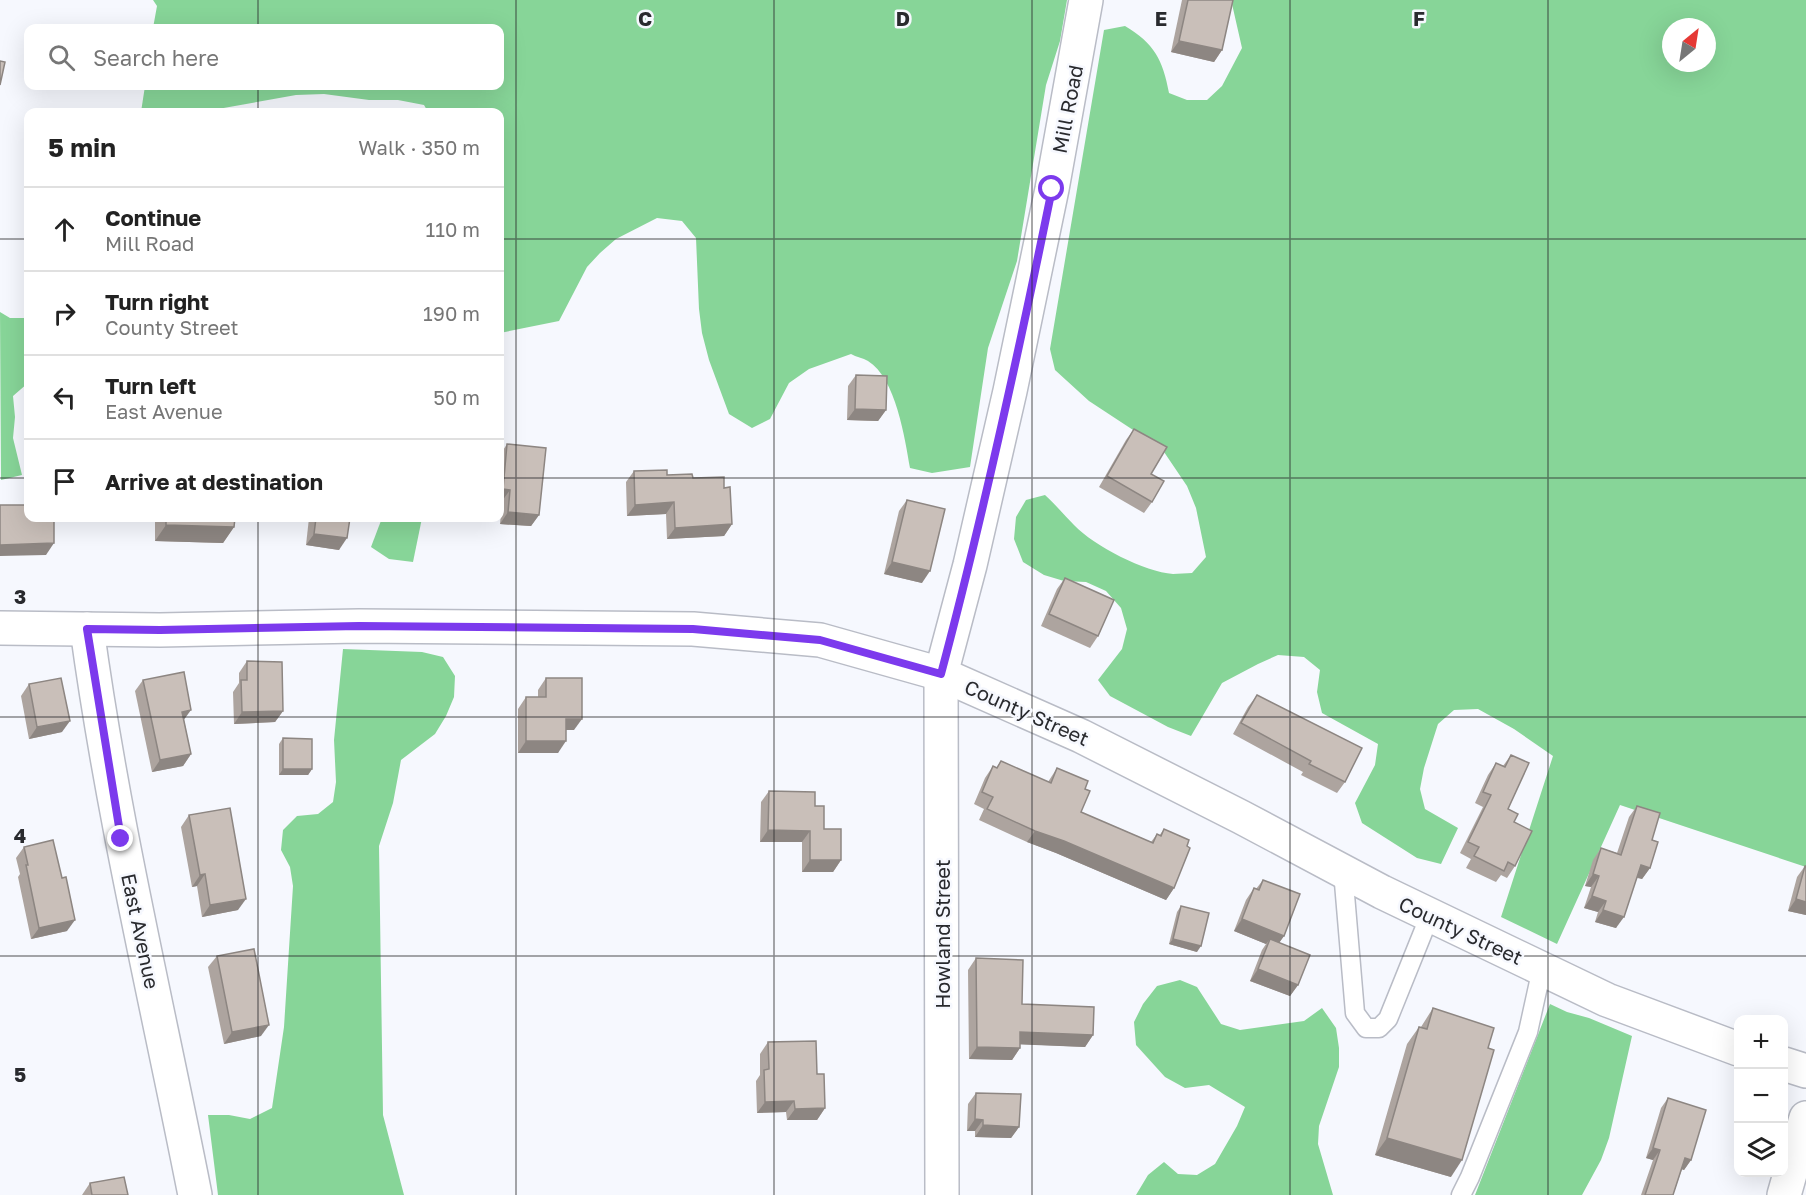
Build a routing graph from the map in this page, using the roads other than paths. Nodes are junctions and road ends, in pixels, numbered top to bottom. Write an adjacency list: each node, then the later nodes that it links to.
1 (1086, 0): 4 (street, Mill Road)
2 (0, 628): 3 (street, County Street)
3 (87, 629): 4 (street, County Street); 12 (street, East Avenue)
4 (941, 674): 5 (street, County Street); 13 (street, Howland Street)
5 (1343, 872): 6 (street, County Street); 6 (lane)
6 (1430, 915): 7 (street, County Street)
7 (1542, 968): 8 (street, County Street); 14 (lane)
8 (1734, 1047)
9 (1788, 1065): 10 (street)
10 (1806, 1071)
11 (1806, 1118): 15 (street)
12 (195, 1195)
13 (942, 1195)
14 (1461, 1195)
15 (1785, 1195)

